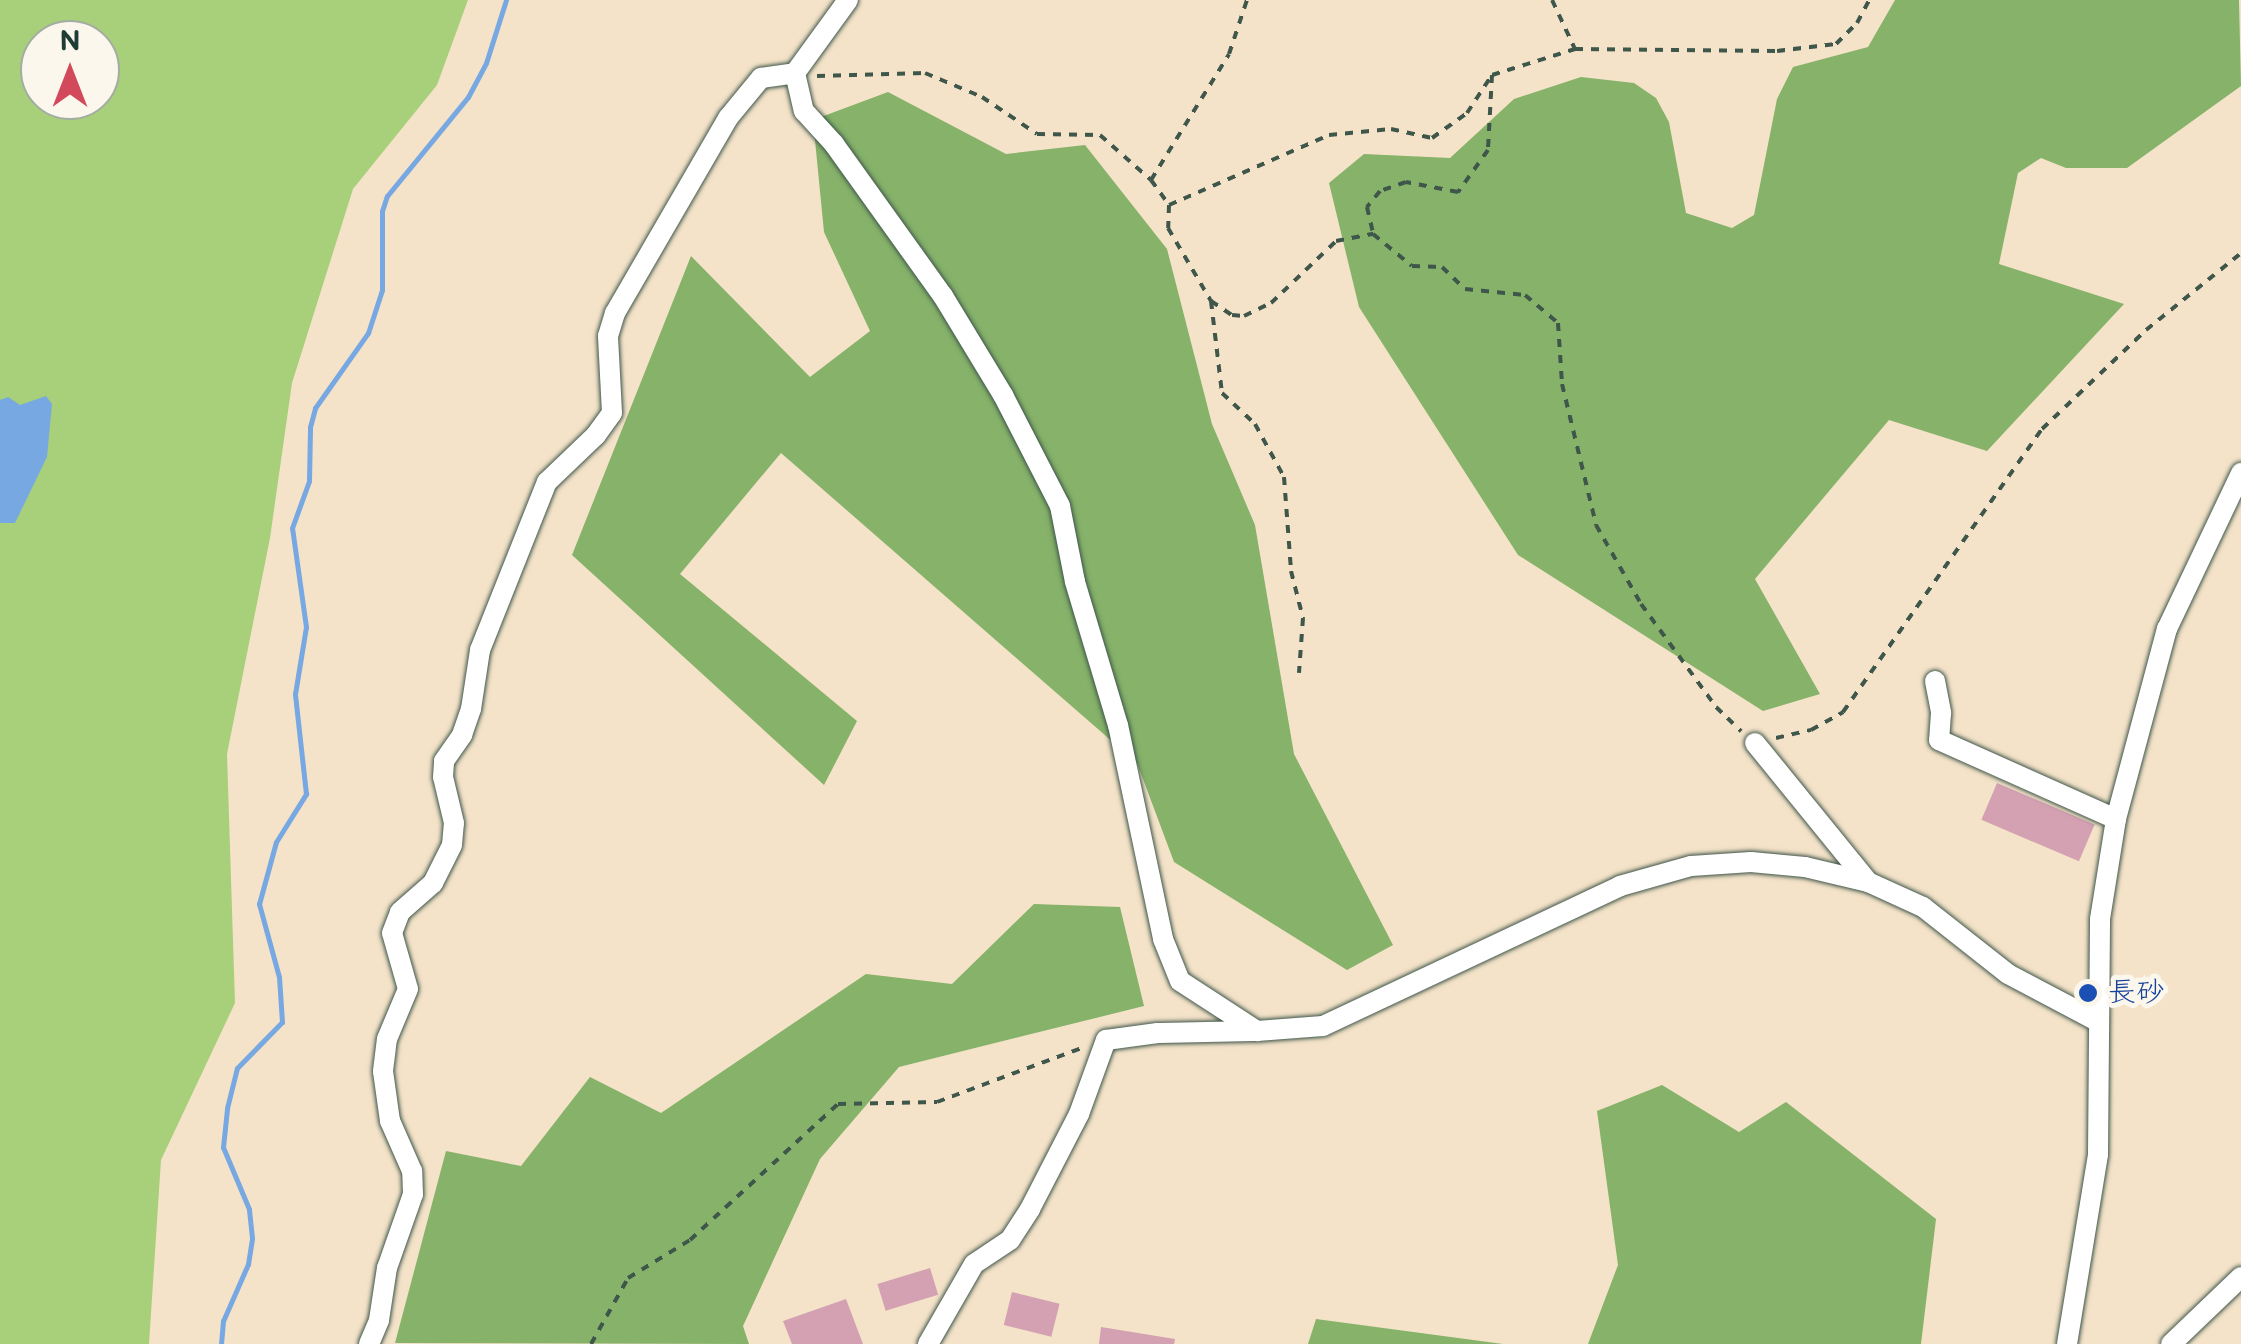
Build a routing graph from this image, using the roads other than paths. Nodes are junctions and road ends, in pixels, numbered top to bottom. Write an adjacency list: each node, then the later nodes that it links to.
1 (848, 0): 2 (street)
2 (796, 75): 9 (street); 11 (street)
3 (2241, 473): 6 (street)
4 (1935, 681): 6 (street)
5 (1755, 743): 7 (street)
6 (2116, 819): 8 (street)
7 (1868, 882): 8 (street); 9 (street)
8 (2099, 1022): 13 (street)
9 (1258, 1031): 12 (street)
10 (2241, 1278): 14 (street)
11 (369, 1344)
12 (928, 1344)
13 (2068, 1344)
14 (2171, 1344)

